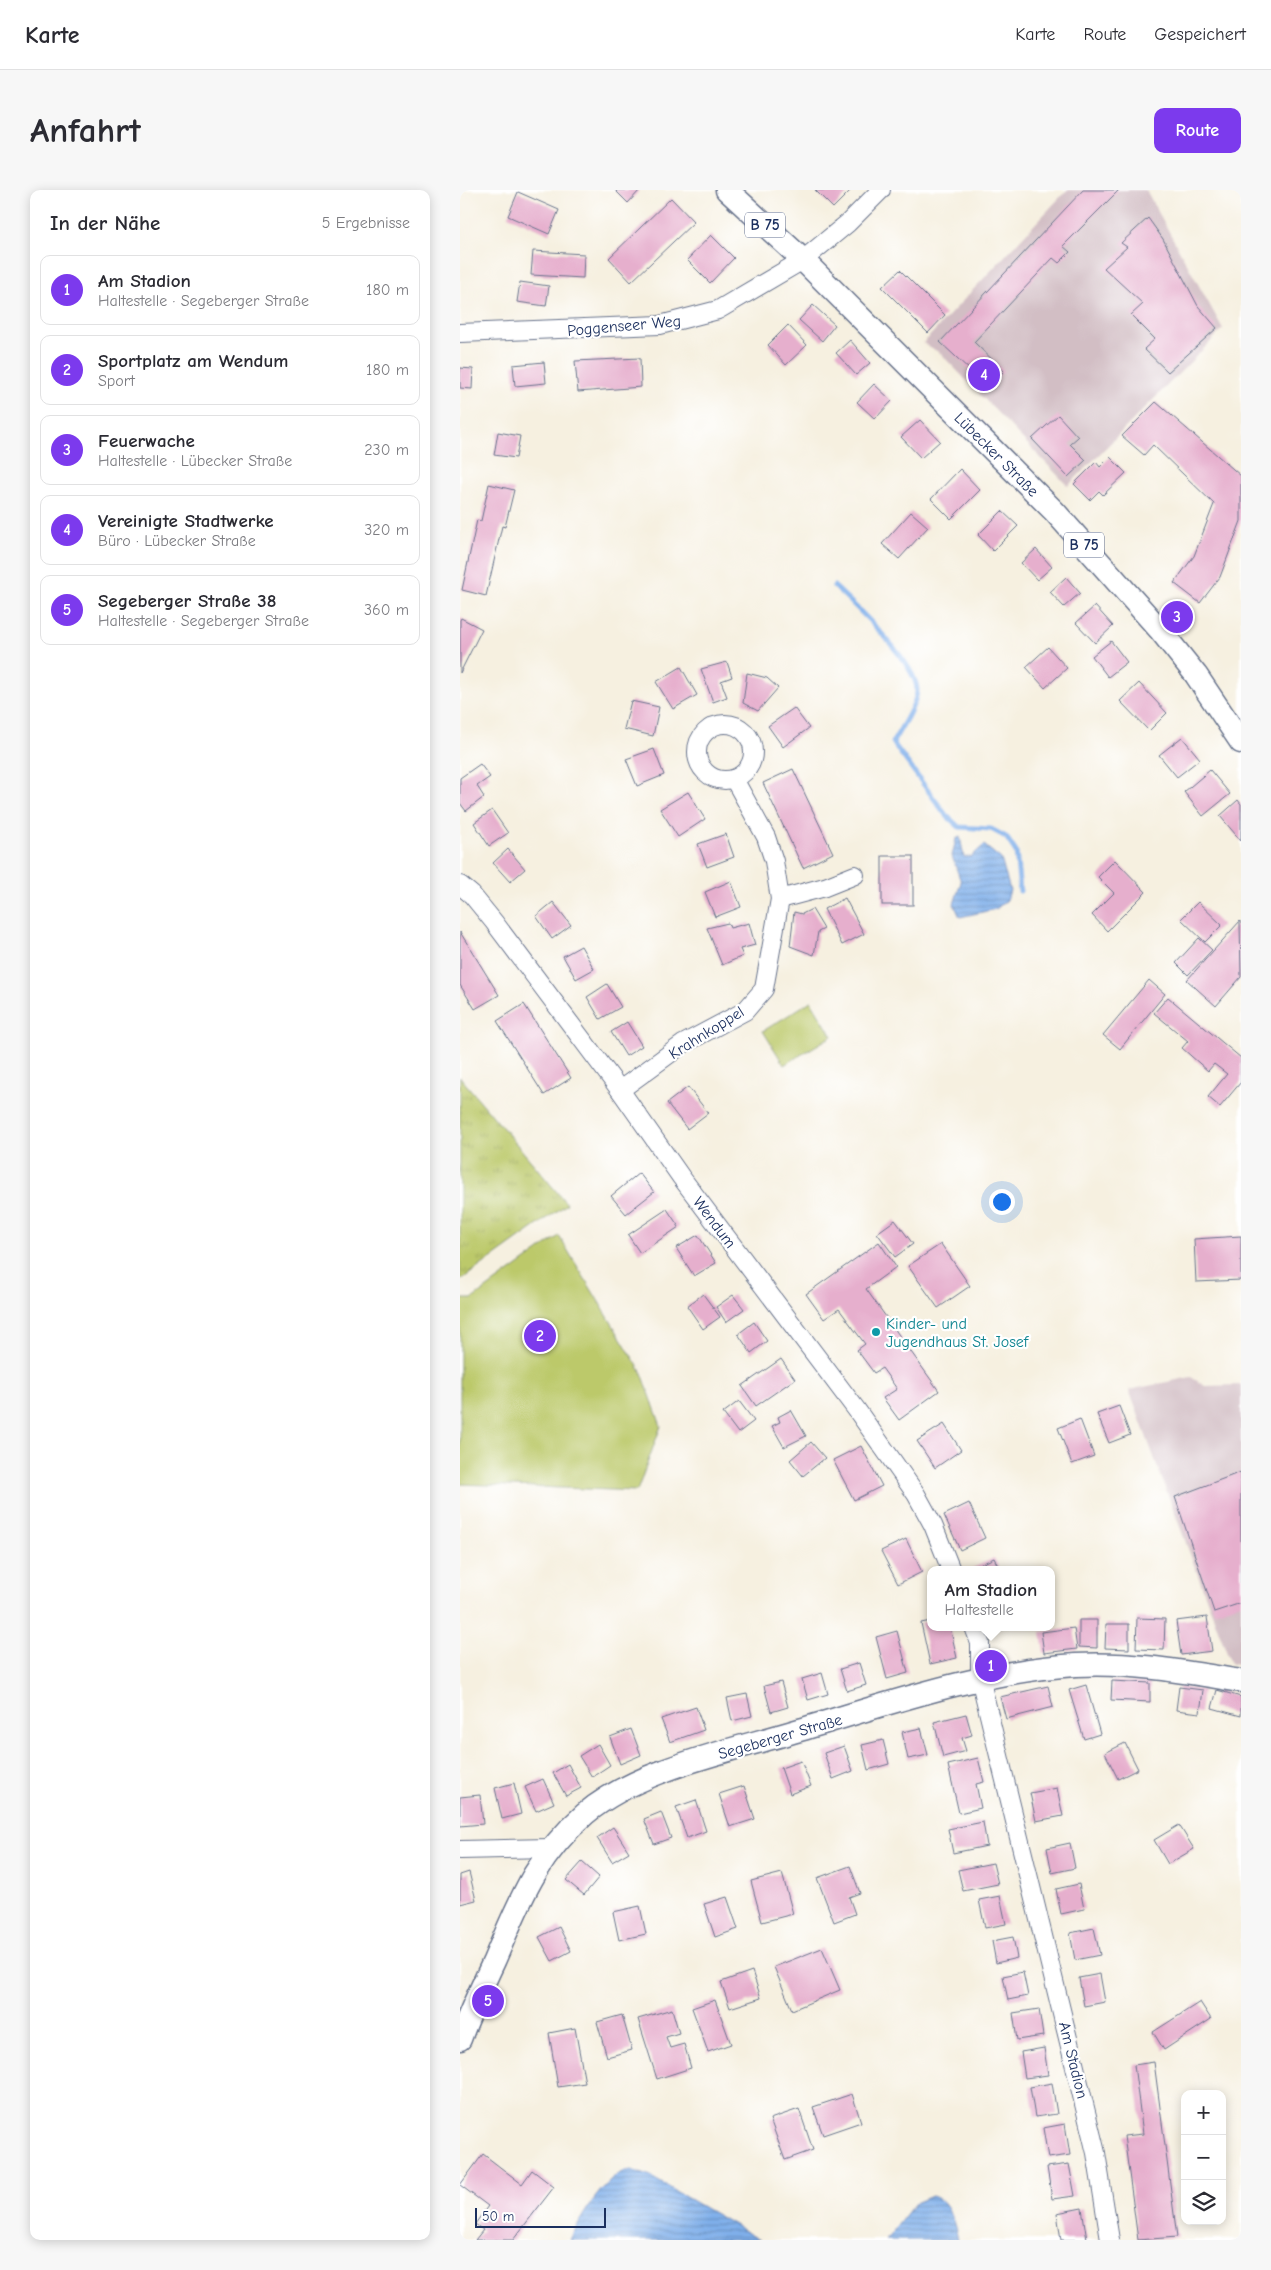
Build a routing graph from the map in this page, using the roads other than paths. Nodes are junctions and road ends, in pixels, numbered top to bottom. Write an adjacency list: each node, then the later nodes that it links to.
1 (727, 190): 3 (main road, Lübecker Straße / B 75)
2 (881, 190): 3 (street, Poggenseer Weg)
3 (804, 260): 4 (street, Poggenseer Weg); 5 (main road, Lübecker Straße / B 75)
4 (460, 333)
5 (1241, 742)
6 (734, 780): 9 (street, Krahnkoppel)
7 (855, 875): 9 (street)
8 (460, 885): 10 (street, Wendum)
9 (780, 899): 10 (street, Krahnkoppel)
10 (620, 1090): 11 (street, Wendum)
11 (949, 1566)
12 (976, 1631): 13 (street)
13 (980, 1678): 14 (main road, Segeberger Straße); 15 (main road, Segeberger Straße); 18 (street, Am Stadion)
14 (1241, 1681)
15 (550, 1848): 16 (street); 17 (main road, Segeberger Straße)
16 (460, 1850)
17 (460, 2039)
18 (1110, 2240)

